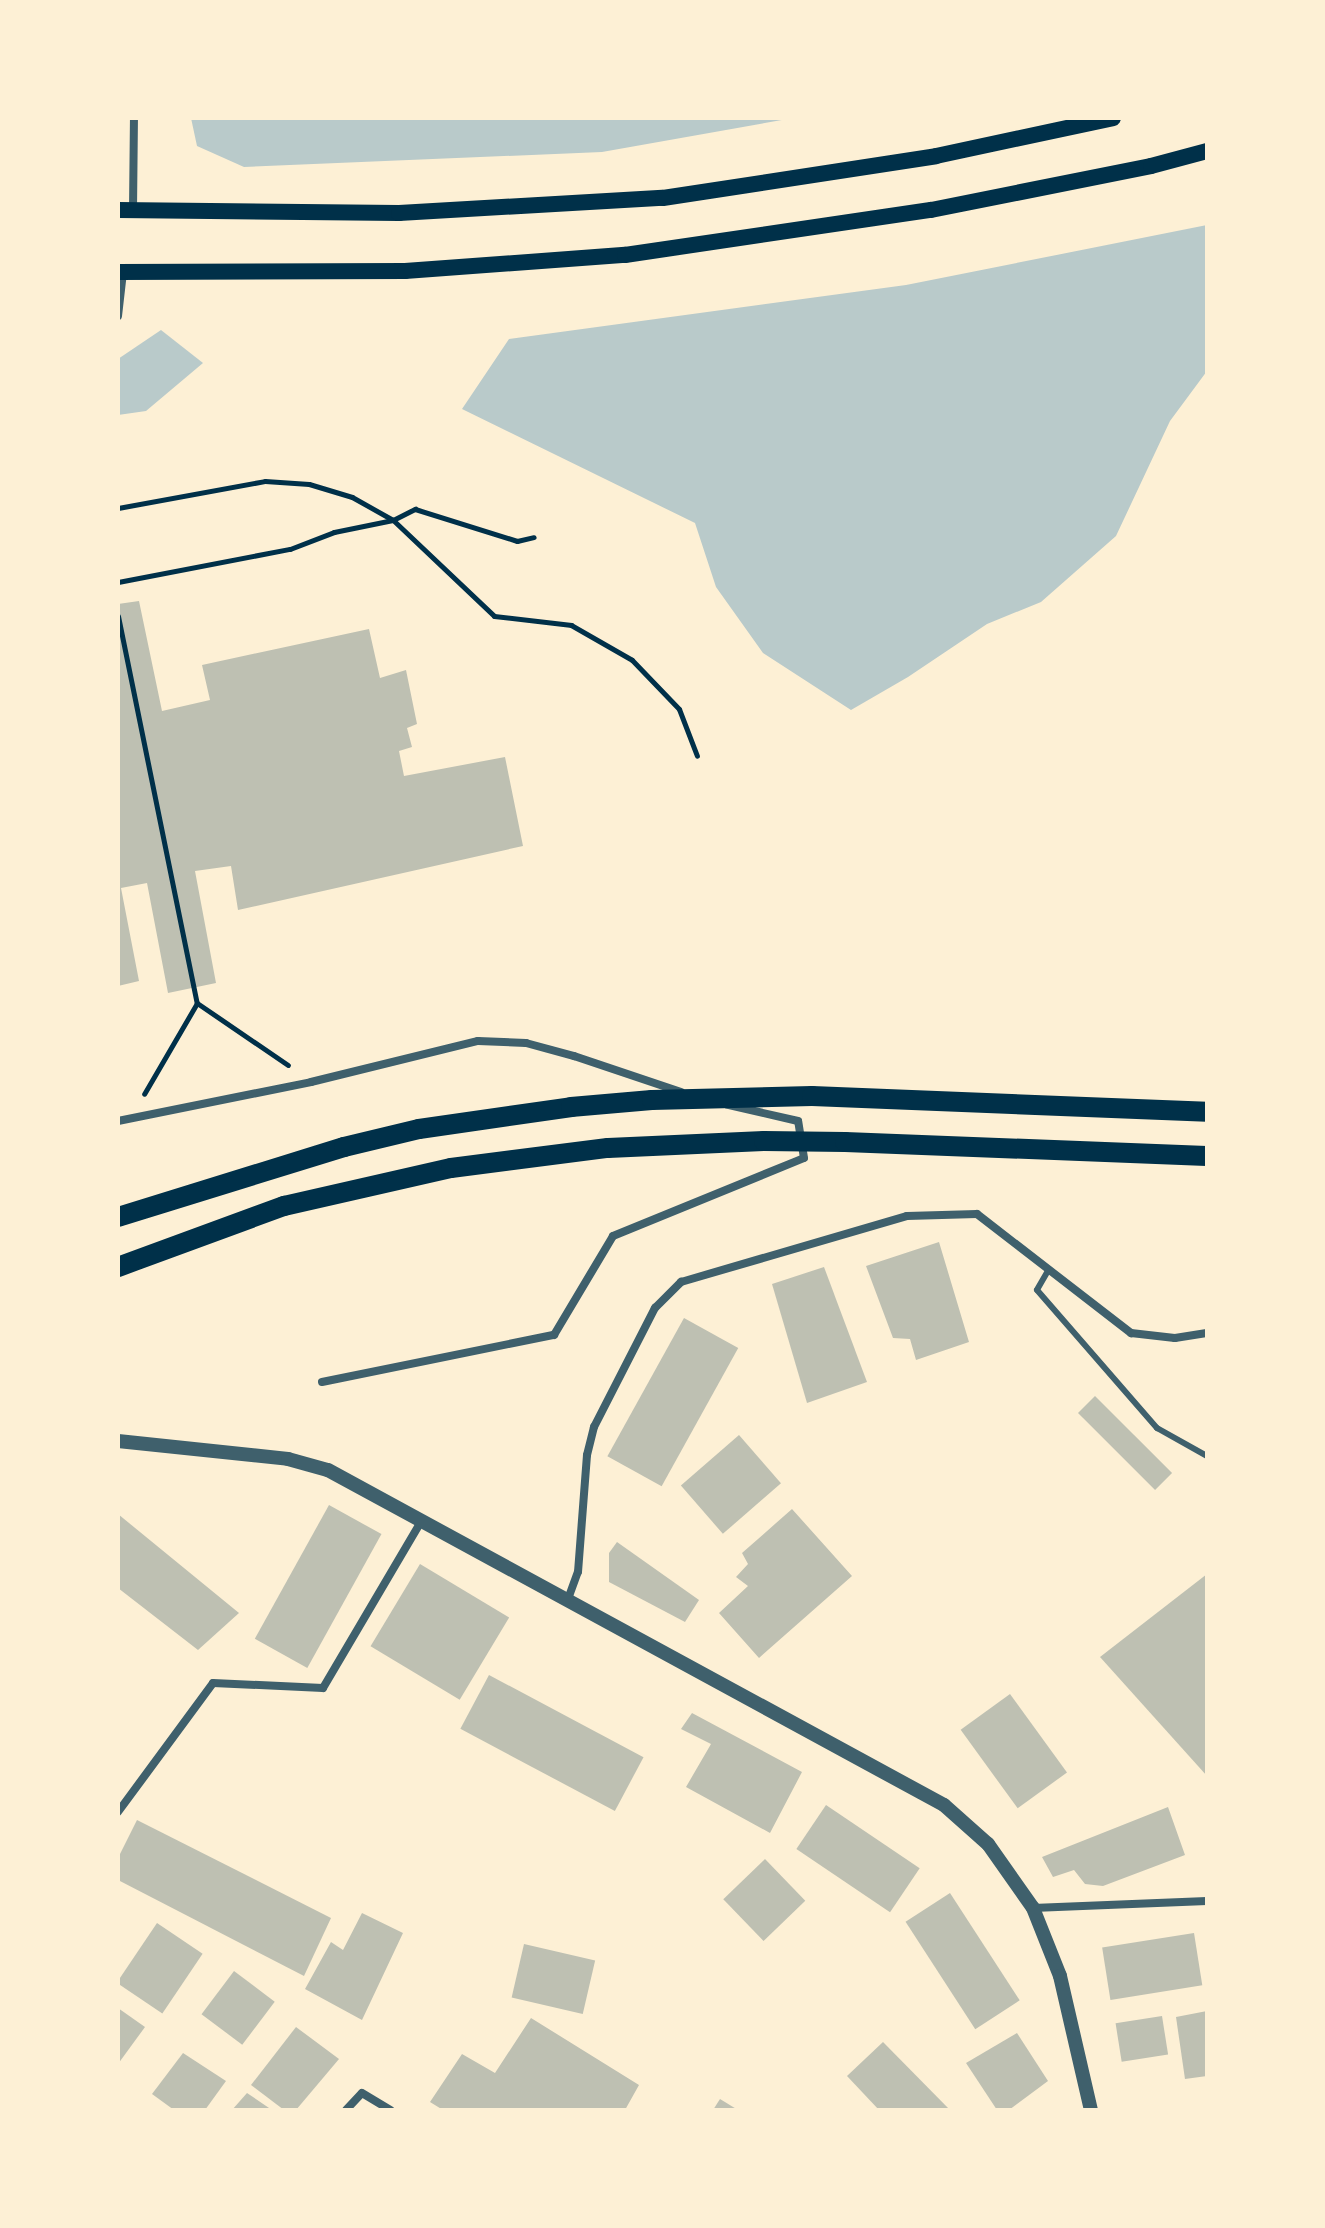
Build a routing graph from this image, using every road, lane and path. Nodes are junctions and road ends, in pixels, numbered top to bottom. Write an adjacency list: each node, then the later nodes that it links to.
1 (134, 118): 4 (street)
2 (1113, 118): 4 (main road)
3 (1207, 151): 5 (main road)
4 (125, 210)
5 (121, 272): 6 (street)
6 (118, 316)
7 (118, 508): 8 (path)
8 (393, 520): 9 (path); 10 (path); 12 (path)
9 (534, 537)
10 (118, 581)
11 (118, 616): 13 (path)
12 (697, 756)
13 (197, 1003): 14 (path); 16 (path)
14 (311, 1082): 16 (street); 23 (street)
15 (1207, 1112): 19 (main road)
16 (129, 1119): 17 (street)
17 (118, 1121)
18 (1207, 1156): 20 (main road)
19 (118, 1217)
20 (118, 1267)
21 (1049, 1269): 22 (street); 25 (lane); 27 (street)
22 (1207, 1333)
23 (322, 1382)
24 (118, 1441): 26 (street)
25 (1207, 1456)
26 (422, 1519): 27 (street); 28 (street)
27 (568, 1599): 30 (street)
28 (118, 1812)
29 (1207, 1901): 30 (street)
30 (1033, 1908): 33 (street)
31 (346, 2110): 32 (street)
32 (390, 2110)
33 (1091, 2110)

